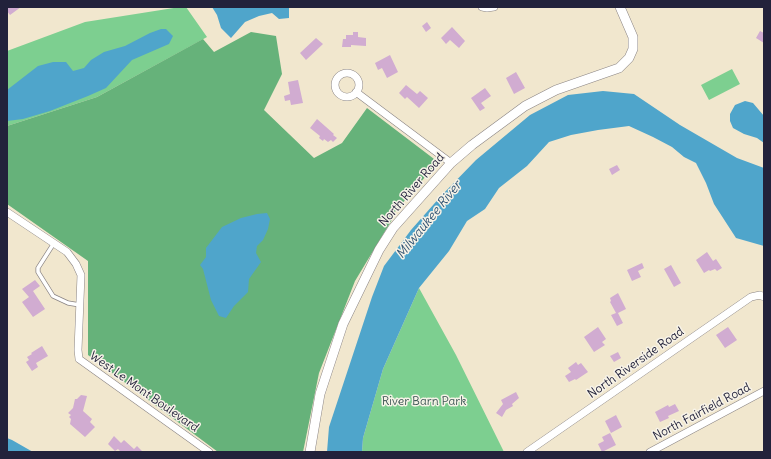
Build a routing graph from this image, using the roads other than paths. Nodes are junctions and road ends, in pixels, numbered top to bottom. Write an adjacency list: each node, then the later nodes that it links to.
1 (482, 7): 2 (street)
2 (494, 7)
3 (620, 7): 5 (street, North River Road)
4 (356, 92): 5 (street)
5 (451, 163): 12 (street, North River Road)
6 (7, 212): 7 (street, West Le Mont Boulevard)
7 (54, 243): 9 (street, West Le Mont Boulevard); 9 (lane)
8 (762, 296): 13 (street, North Riverside Road)
9 (80, 305): 11 (street, West Le Mont Boulevard)
10 (764, 391): 14 (street, North Fairfield Road)
11 (210, 452)
12 (310, 452)
13 (527, 452)
14 (650, 452)

